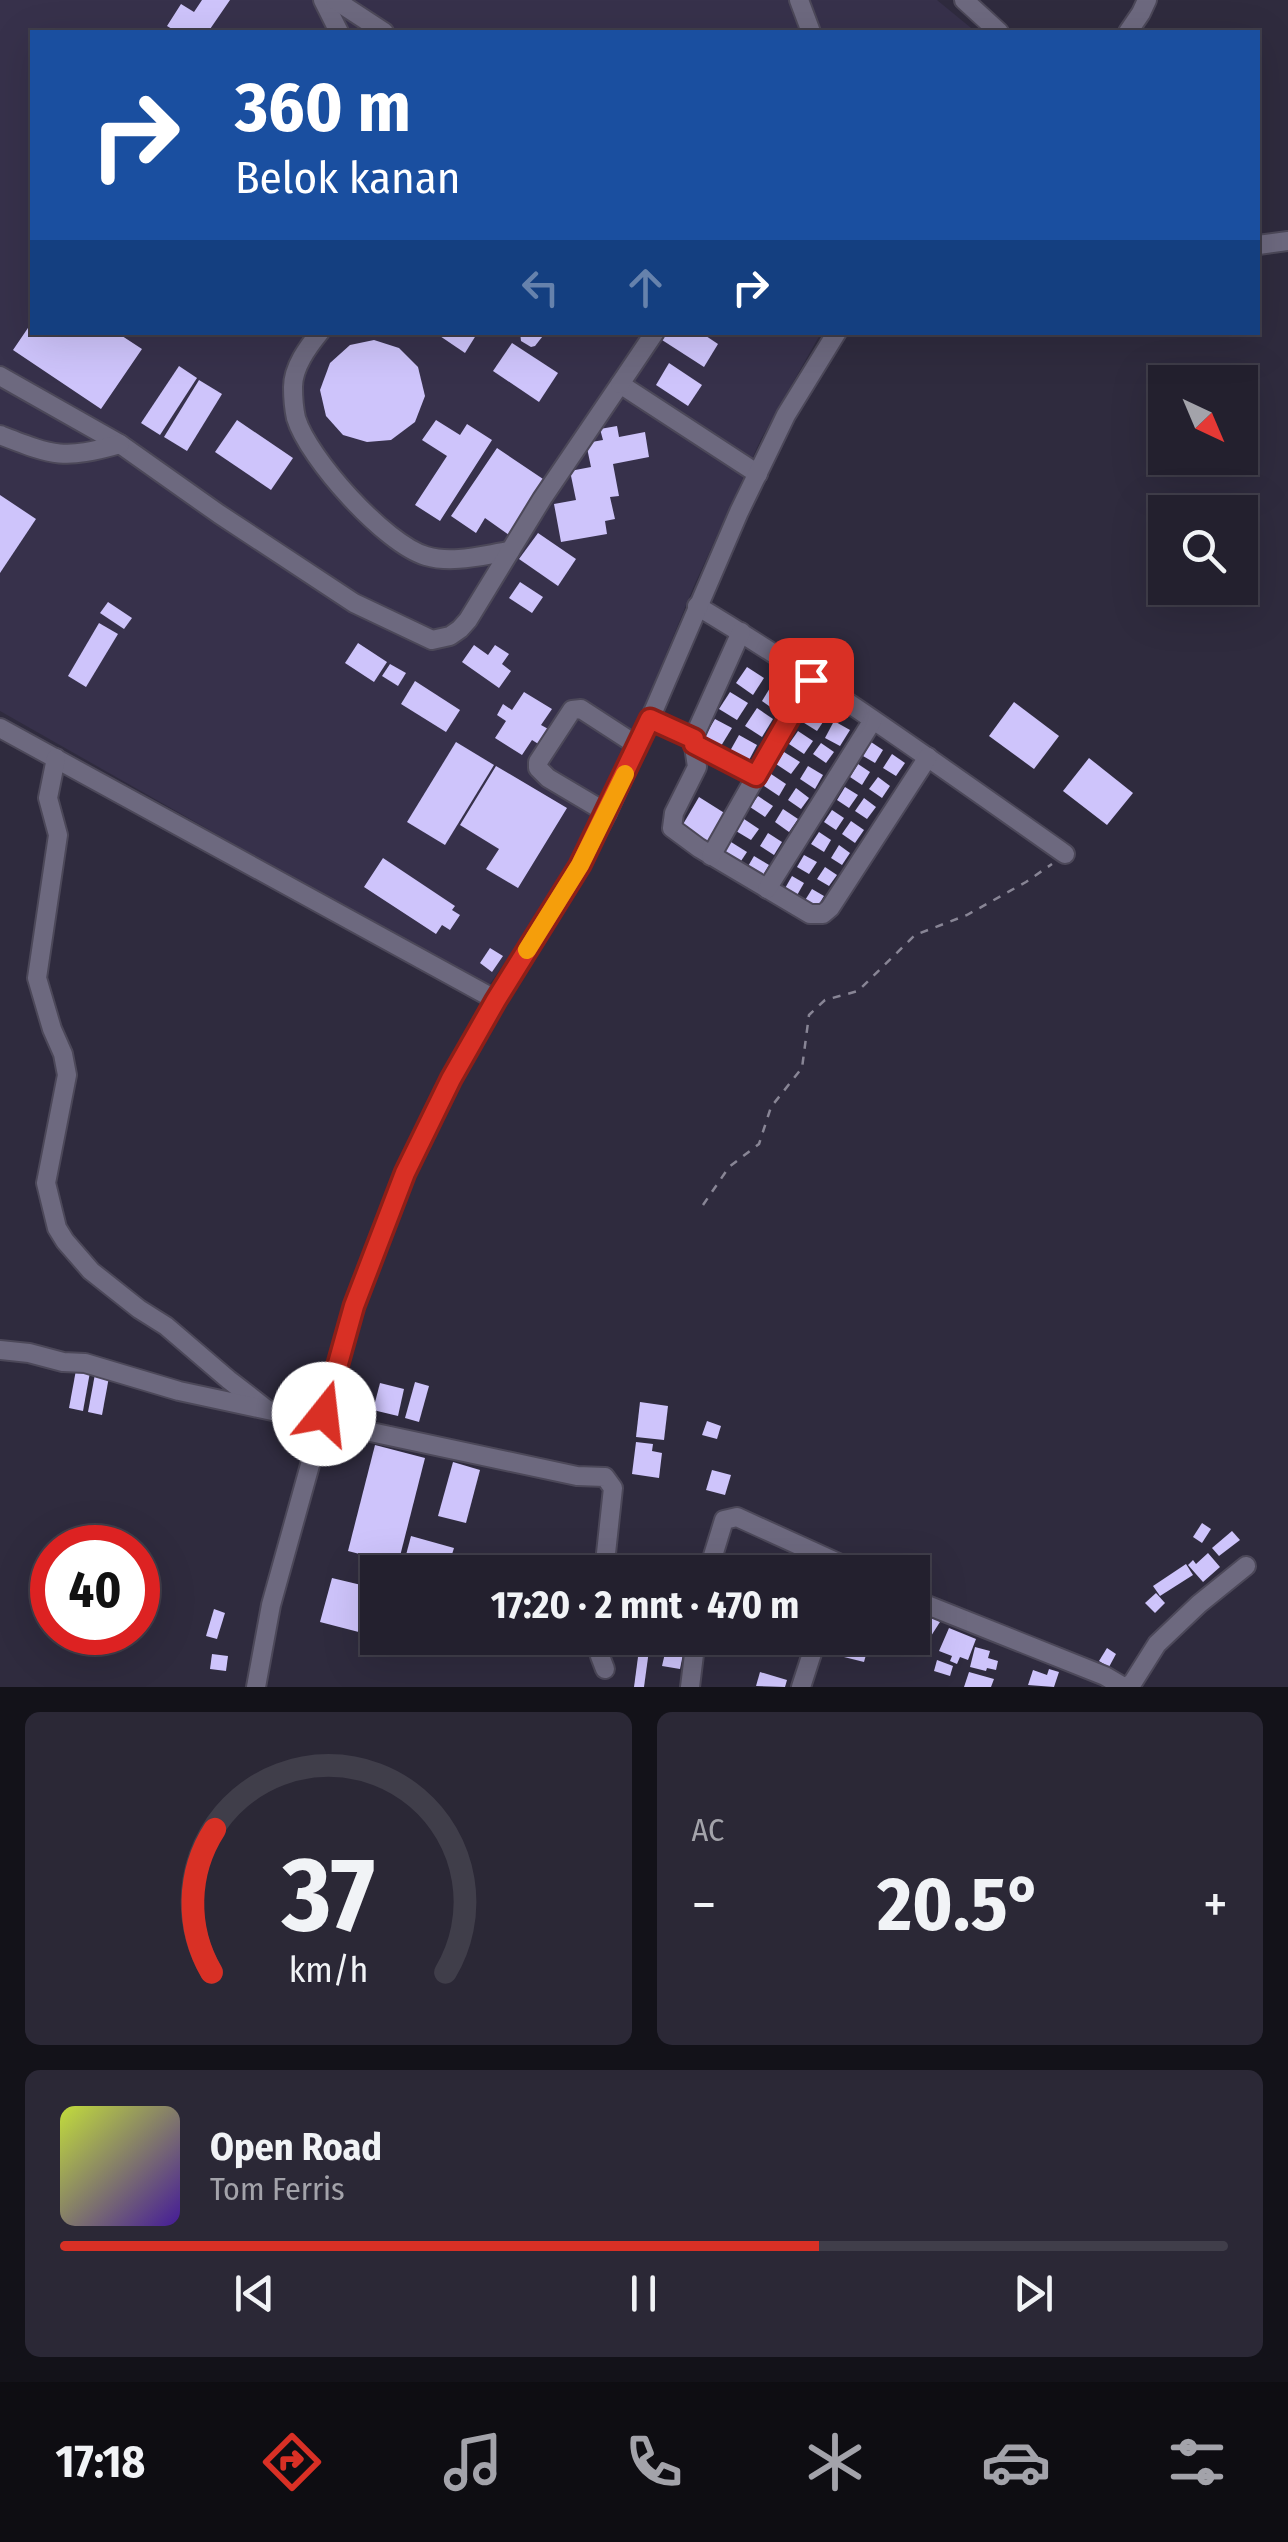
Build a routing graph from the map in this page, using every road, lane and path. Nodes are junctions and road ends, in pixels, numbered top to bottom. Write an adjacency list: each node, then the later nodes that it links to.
1 (323, 0): 6 (street)
2 (335, 0): 7 (street)
3 (799, 0): 8 (street)
4 (964, 0): 9 (street)
5 (1146, 0): 10 (street)
6 (338, 30)
7 (381, 30)
8 (811, 30)
9 (997, 30)
10 (1129, 30)
11 (1288, 241): 12 (street)
12 (1260, 245)
13 (318, 335): 21 (street)
14 (653, 335): 17 (street)
15 (835, 335): 20 (street)
16 (0, 376): 19 (street)
17 (620, 384): 20 (street); 21 (street)
18 (0, 434): 19 (street)
19 (120, 444): 21 (street)
20 (758, 474): 22 (street)
21 (510, 551)
22 (697, 606): 23 (street); 25 (street)
23 (741, 632): 24 (street); 28 (street)
24 (811, 680): 26 (street); 32 (street)
25 (650, 719): 28 (street); 29 (street)
26 (873, 720): 30 (street); 36 (street)
27 (0, 728): 31 (street)
28 (694, 741): 32 (street); 35 (street)
29 (638, 746): 33 (street); 33 (street)
30 (928, 757): 34 (street); 36 (street)
31 (56, 758): 37 (street); 40 (street)
32 (756, 776): 35 (street)
33 (607, 813): 37 (street)
34 (1065, 854): 38 (path)
35 (711, 856): 36 (street)
36 (768, 889)
37 (496, 1000): 41 (street)
38 (704, 1204)
39 (0, 1350): 40 (street)
40 (265, 1408): 41 (street)
41 (322, 1423): 42 (street); 51 (street)
42 (606, 1555)
43 (713, 1555): 44 (street)
44 (812, 1555)
45 (1246, 1566): 46 (street)
46 (930, 1606)
47 (600, 1655): 50 (street)
48 (694, 1655): 52 (street)
49 (811, 1655): 53 (street)
50 (605, 1669)
51 (256, 1687)
52 (690, 1687)
53 (800, 1687)

